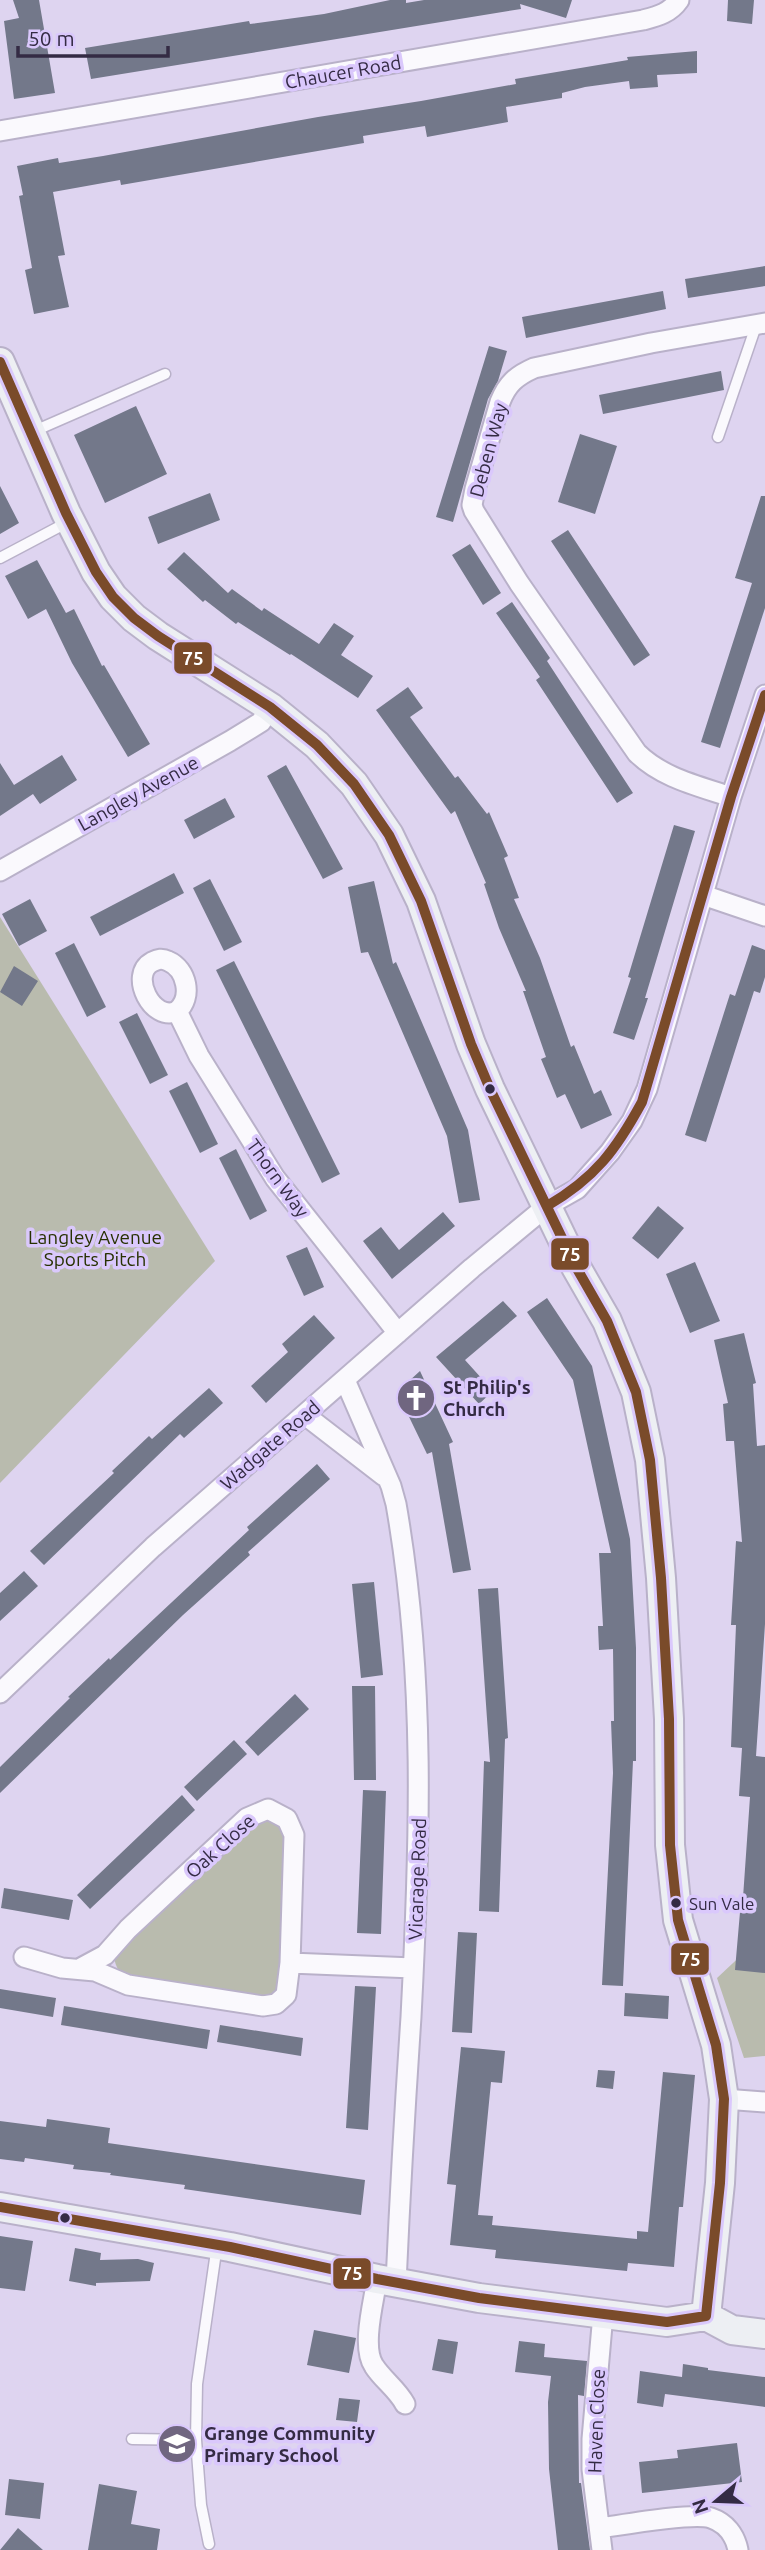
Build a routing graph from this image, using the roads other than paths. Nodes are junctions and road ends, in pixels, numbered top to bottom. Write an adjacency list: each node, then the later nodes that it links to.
1 (679, 0): 2 (street, Chaucer Road)
2 (0, 131)
3 (761, 323): 7 (lane); 12 (street, Deben Way)
4 (0, 362): 6 (street)
5 (165, 374): 6 (lane)
6 (28, 424): 8 (street)
7 (718, 437)
8 (70, 521): 9 (lane); 11 (street)
9 (0, 558)
10 (765, 695): 12 (street, Wadgate Road)
11 (270, 707): 13 (street, Langley Avenue); 17 (street)
12 (731, 797): 14 (street, Wadgate Road)
13 (0, 871)
14 (704, 895): 15 (street); 17 (street, Wadgate Road)
15 (765, 916)
16 (177, 1011): 18 (street, Thorn Way)
17 (547, 1206): 18 (street, Wadgate Road); 27 (street)
18 (398, 1333): 19 (street, Wadgate Road)
19 (345, 1380): 20 (street, Wadgate Road); 21 (street, Vicarage Road)
20 (305, 1415): 21 (street); 22 (street, Wadgate Road)
21 (387, 1478): 25 (street, Vicarage Road)
22 (0, 1693)
23 (24, 1957): 26 (street, Oak Close)
24 (290, 1963): 25 (street); 26 (street, Oak Close); 26 (street, Oak Close)
25 (413, 1968): 31 (street, Vicarage Road)
26 (79, 1969)
27 (724, 2099): 28 (street); 33 (street)
28 (765, 2102)
29 (0, 2207): 30 (street)
30 (217, 2245): 31 (street); 37 (lane)
31 (386, 2281): 32 (street); 35 (street, Vicarage Road)
32 (603, 2314): 33 (street); 38 (street, Haven Close)
33 (706, 2316): 34 (street)
34 (765, 2334)
35 (405, 2404)
36 (132, 2439): 37 (lane)
37 (196, 2440): 39 (lane)
38 (600, 2528): 40 (street, Haven Close); 41 (street)
39 (209, 2544)
40 (602, 2550)
41 (738, 2550)

